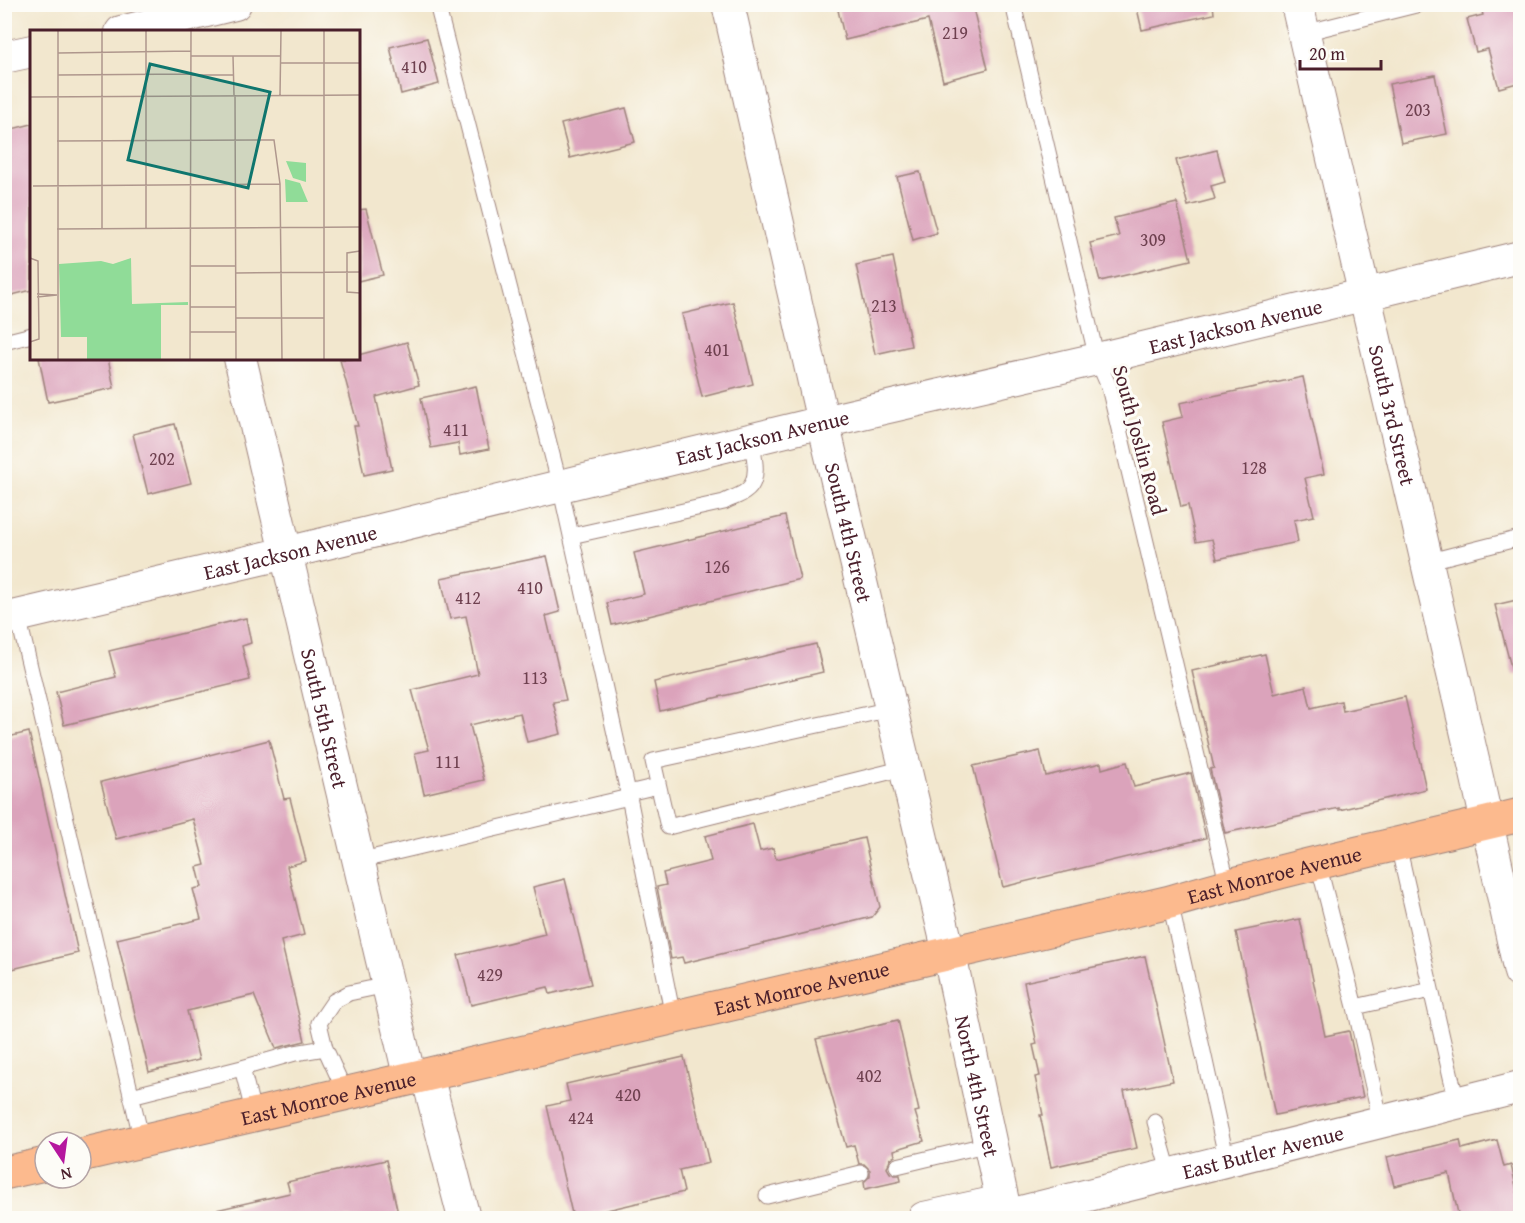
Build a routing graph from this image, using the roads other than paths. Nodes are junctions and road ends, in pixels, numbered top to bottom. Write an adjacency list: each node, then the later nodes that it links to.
1 (235, 4): 7 (street)
2 (437, 4): 19 (lane)
3 (728, 4): 17 (street, South 4th Street)
4 (1013, 4): 15 (lane, South Joslin Road)
5 (1420, 4): 6 (lane)
6 (1300, 19): 12 (street, South 3rd Street)
7 (159, 20): 8 (street)
8 (127, 30)
9 (30, 51): 10 (street)
10 (4, 57)
11 (1521, 257): 12 (street, East Jackson Avenue)
12 (1364, 294): 15 (street, East Jackson Avenue); 23 (street, South 3rd Street)
13 (30, 336): 14 (lane)
14 (4, 342)
15 (1097, 359): 17 (street, East Jackson Avenue); 34 (lane, South Joslin Road)
16 (240, 360): 22 (street, South 5th Street)
17 (823, 423): 18 (street, East Jackson Avenue); 25 (street, South 4th Street)
18 (751, 440): 19 (street, East Jackson Avenue); 20 (lane)
19 (560, 486): 20 (lane); 22 (street, East Jackson Avenue)
20 (571, 536): 28 (lane)
21 (1521, 538): 23 (lane)
22 (286, 553): 24 (street, East Jackson Avenue); 32 (street, South 5th Street)
23 (1426, 562): 30 (street, South 3rd Street)
24 (11, 617): 47 (lane)
25 (891, 709): 26 (street, South 4th Street); 27 (lane)
26 (905, 768): 27 (lane); 36 (street, South 4th Street)
27 (658, 786): 28 (lane)
28 (628, 795): 32 (lane); 41 (lane)
29 (1521, 815): 30 (main road, East Monroe Avenue)
30 (1488, 823): 31 (main road, East Monroe Avenue); 37 (street, South 3rd Street)
31 (1398, 845): 33 (main road, East Monroe Avenue); 39 (lane)
32 (358, 861): 38 (street, South 5th Street)
33 (1318, 863): 34 (main road, East Monroe Avenue); 40 (lane)
34 (1228, 886): 35 (main road, East Monroe Avenue)
35 (1170, 902): 36 (main road, East Monroe Avenue); 55 (lane)
36 (949, 953): 41 (main road, East Monroe Avenue); 53 (street, North 4th Street)
37 (1521, 972)
38 (387, 985): 42 (lane); 44 (street, South 5th Street)
39 (1431, 990): 40 (lane); 48 (lane)
40 (1355, 1007): 51 (lane)
41 (673, 1017): 44 (main road, East Monroe Avenue)
42 (325, 1048): 43 (lane); 46 (lane)
43 (242, 1068): 47 (lane); 49 (lane)
44 (418, 1077): 46 (main road, East Monroe Avenue); 63 (street, South 5th Street)
45 (1521, 1087): 48 (street, East Butler Avenue)
46 (346, 1094): 49 (main road, East Monroe Avenue)
47 (131, 1095): 52 (lane)
48 (1457, 1103): 51 (street, East Butler Avenue)
49 (255, 1115): 52 (main road, East Monroe Avenue)
50 (1155, 1122): 60 (lane)
51 (1381, 1122): 55 (street, East Butler Avenue)
52 (142, 1141): 54 (main road, East Monroe Avenue)
53 (989, 1144): 56 (lane); 62 (street, North 4th Street)
54 (93, 1152)
55 (1227, 1161): 60 (street, East Butler Avenue)
56 (897, 1166)
57 (33, 1167): 58 (main road)
58 (4, 1173)
59 (861, 1173): 61 (lane)
60 (1170, 1175): 62 (street, East Butler Avenue)
61 (767, 1196)
62 (1004, 1212): 64 (street, East Butler Avenue)
63 (464, 1218)
64 (924, 1218)

